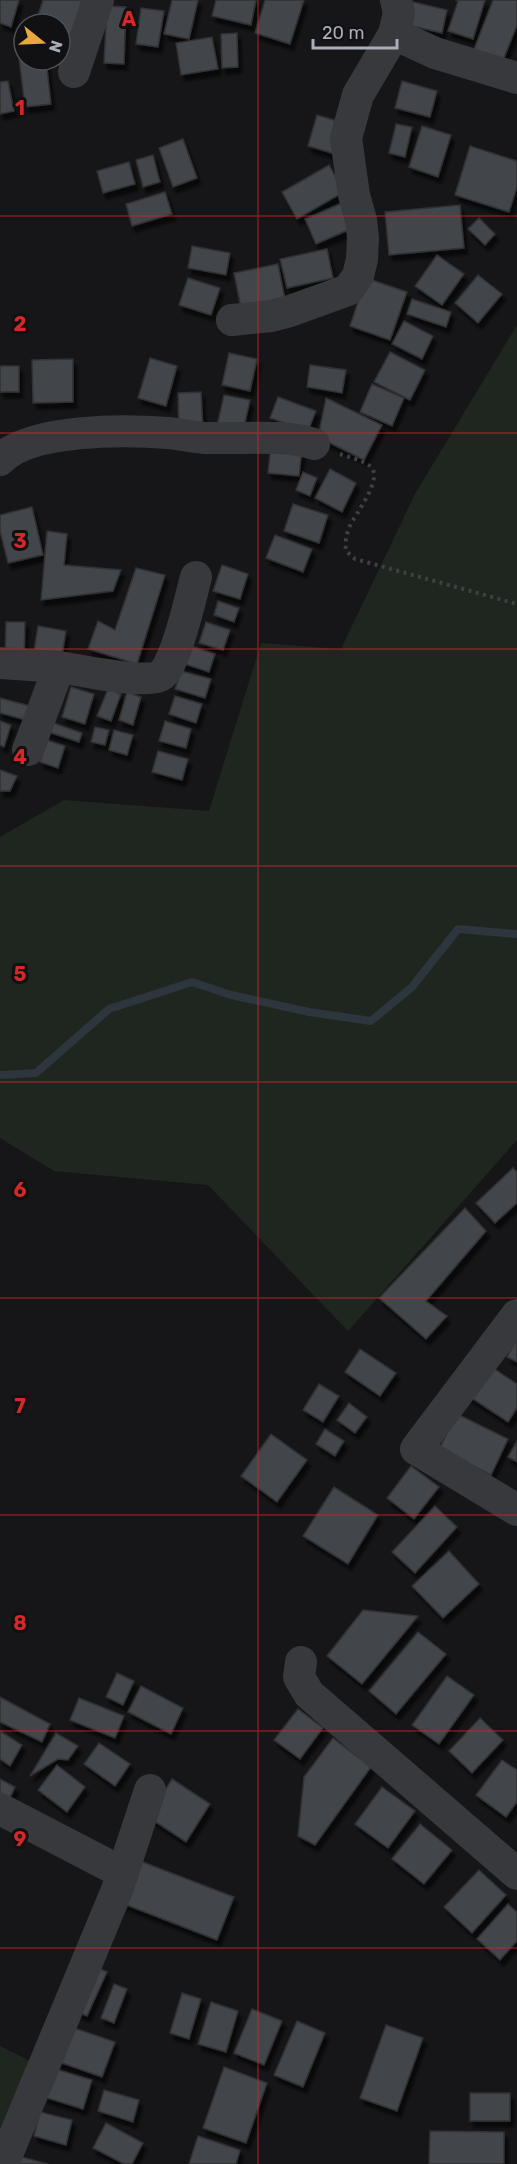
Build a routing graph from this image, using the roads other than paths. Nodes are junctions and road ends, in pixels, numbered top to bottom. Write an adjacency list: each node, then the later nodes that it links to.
1 (98, 0): 4 (street)
2 (396, 0): 3 (street)
3 (394, 34): 5 (street); 6 (street)
4 (74, 72)
5 (517, 78)
6 (232, 321)
7 (314, 444): 8 (street)
8 (0, 460)
9 (196, 577): 11 (street)
10 (0, 663): 11 (street)
11 (59, 667): 12 (street)
12 (28, 750)
13 (517, 1315): 14 (street)
14 (517, 1510)
15 (301, 1662): 19 (street)
16 (150, 1790): 18 (street)
17 (0, 1809): 18 (street)
18 (123, 1873): 20 (street)
19 (517, 1874)
20 (3, 2164)

